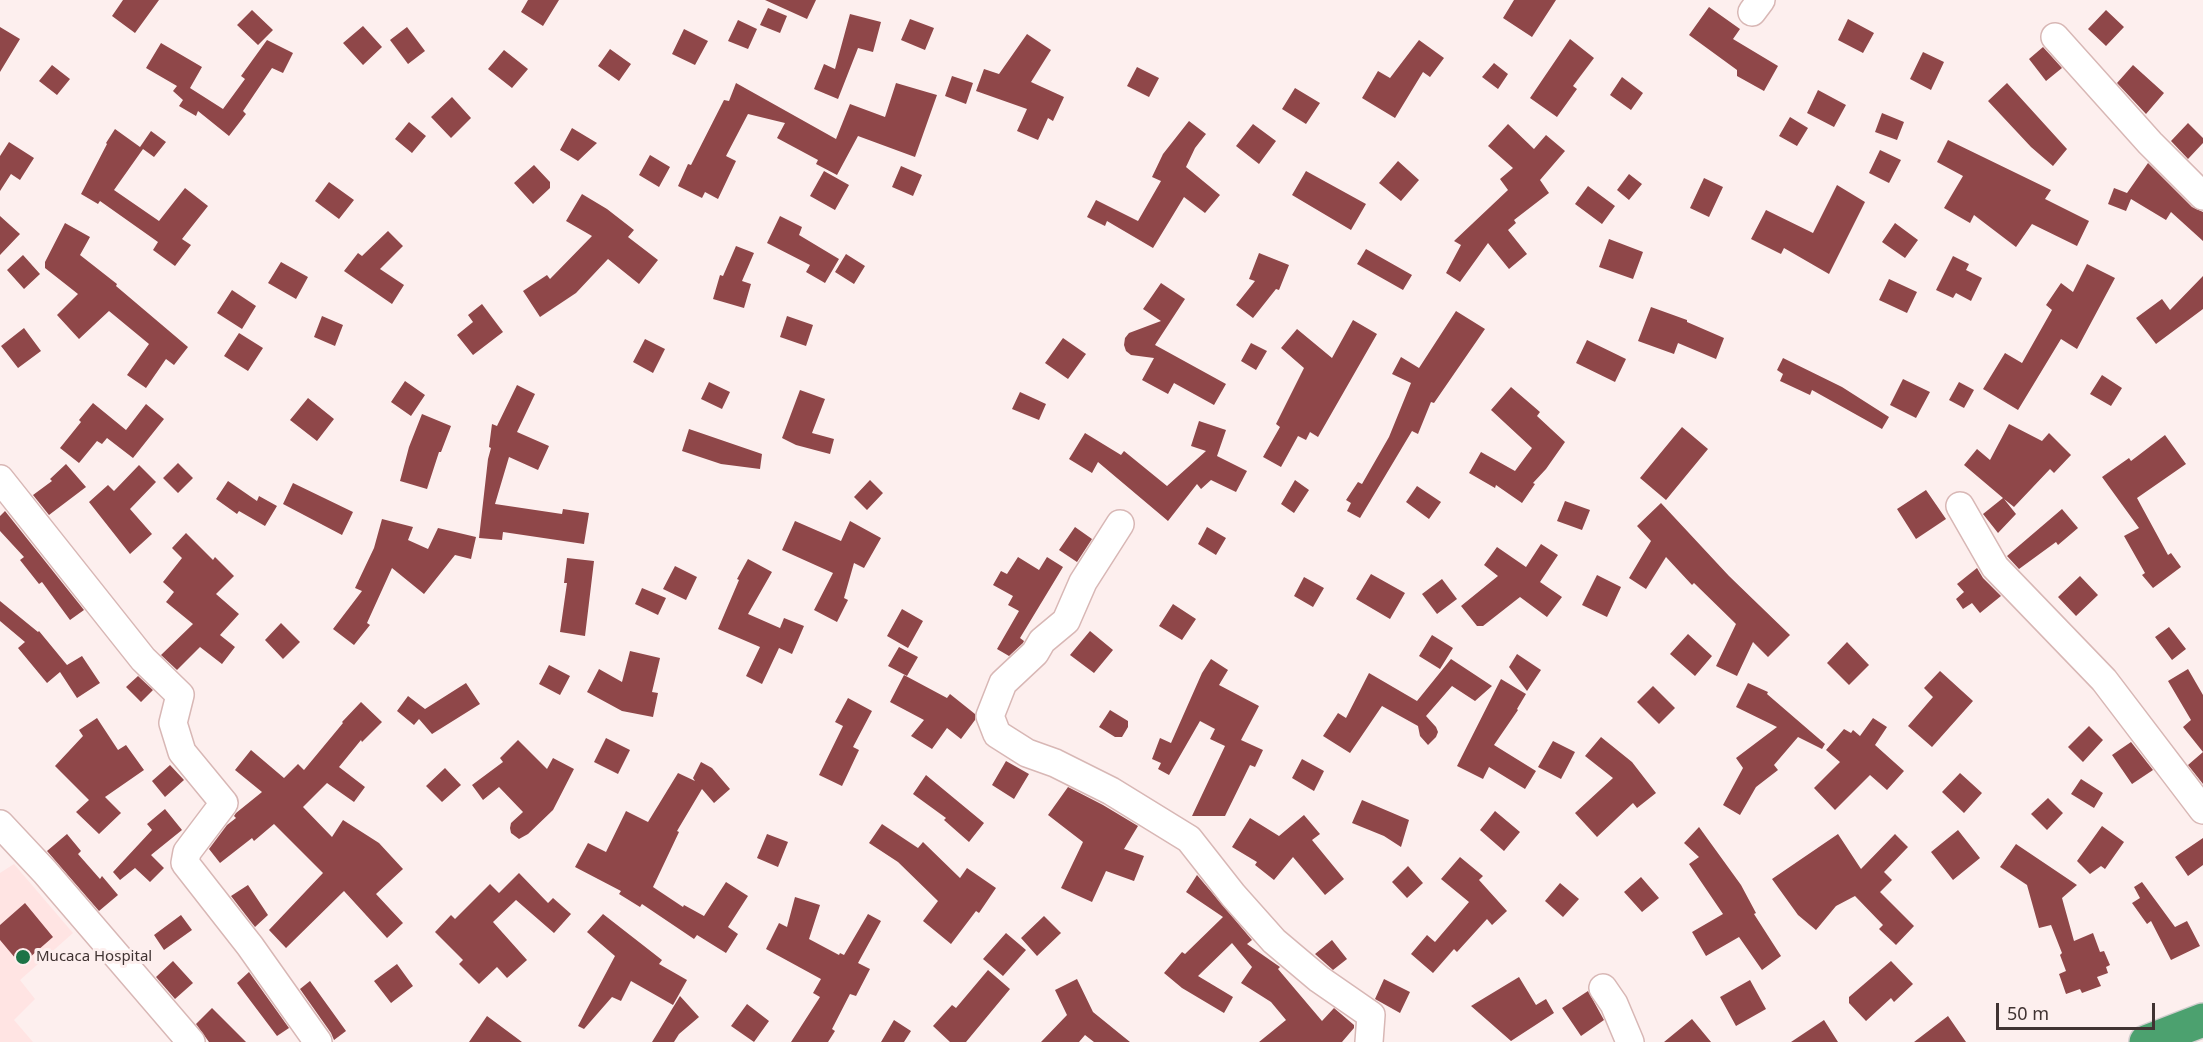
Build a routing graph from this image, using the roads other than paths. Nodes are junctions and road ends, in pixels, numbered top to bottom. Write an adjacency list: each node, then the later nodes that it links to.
1 (2055, 37): 2 (street)
2 (2203, 196)
3 (0, 478): 11 (street)
4 (1960, 506): 6 (street)
5 (1120, 524): 12 (street)
6 (2203, 810)
7 (0, 824): 10 (street)
8 (1603, 988): 13 (street)
9 (2203, 1020): 14 (highway)
10 (191, 1042)
11 (318, 1042)
12 (1369, 1042)
13 (1630, 1042)
14 (2146, 1042)

